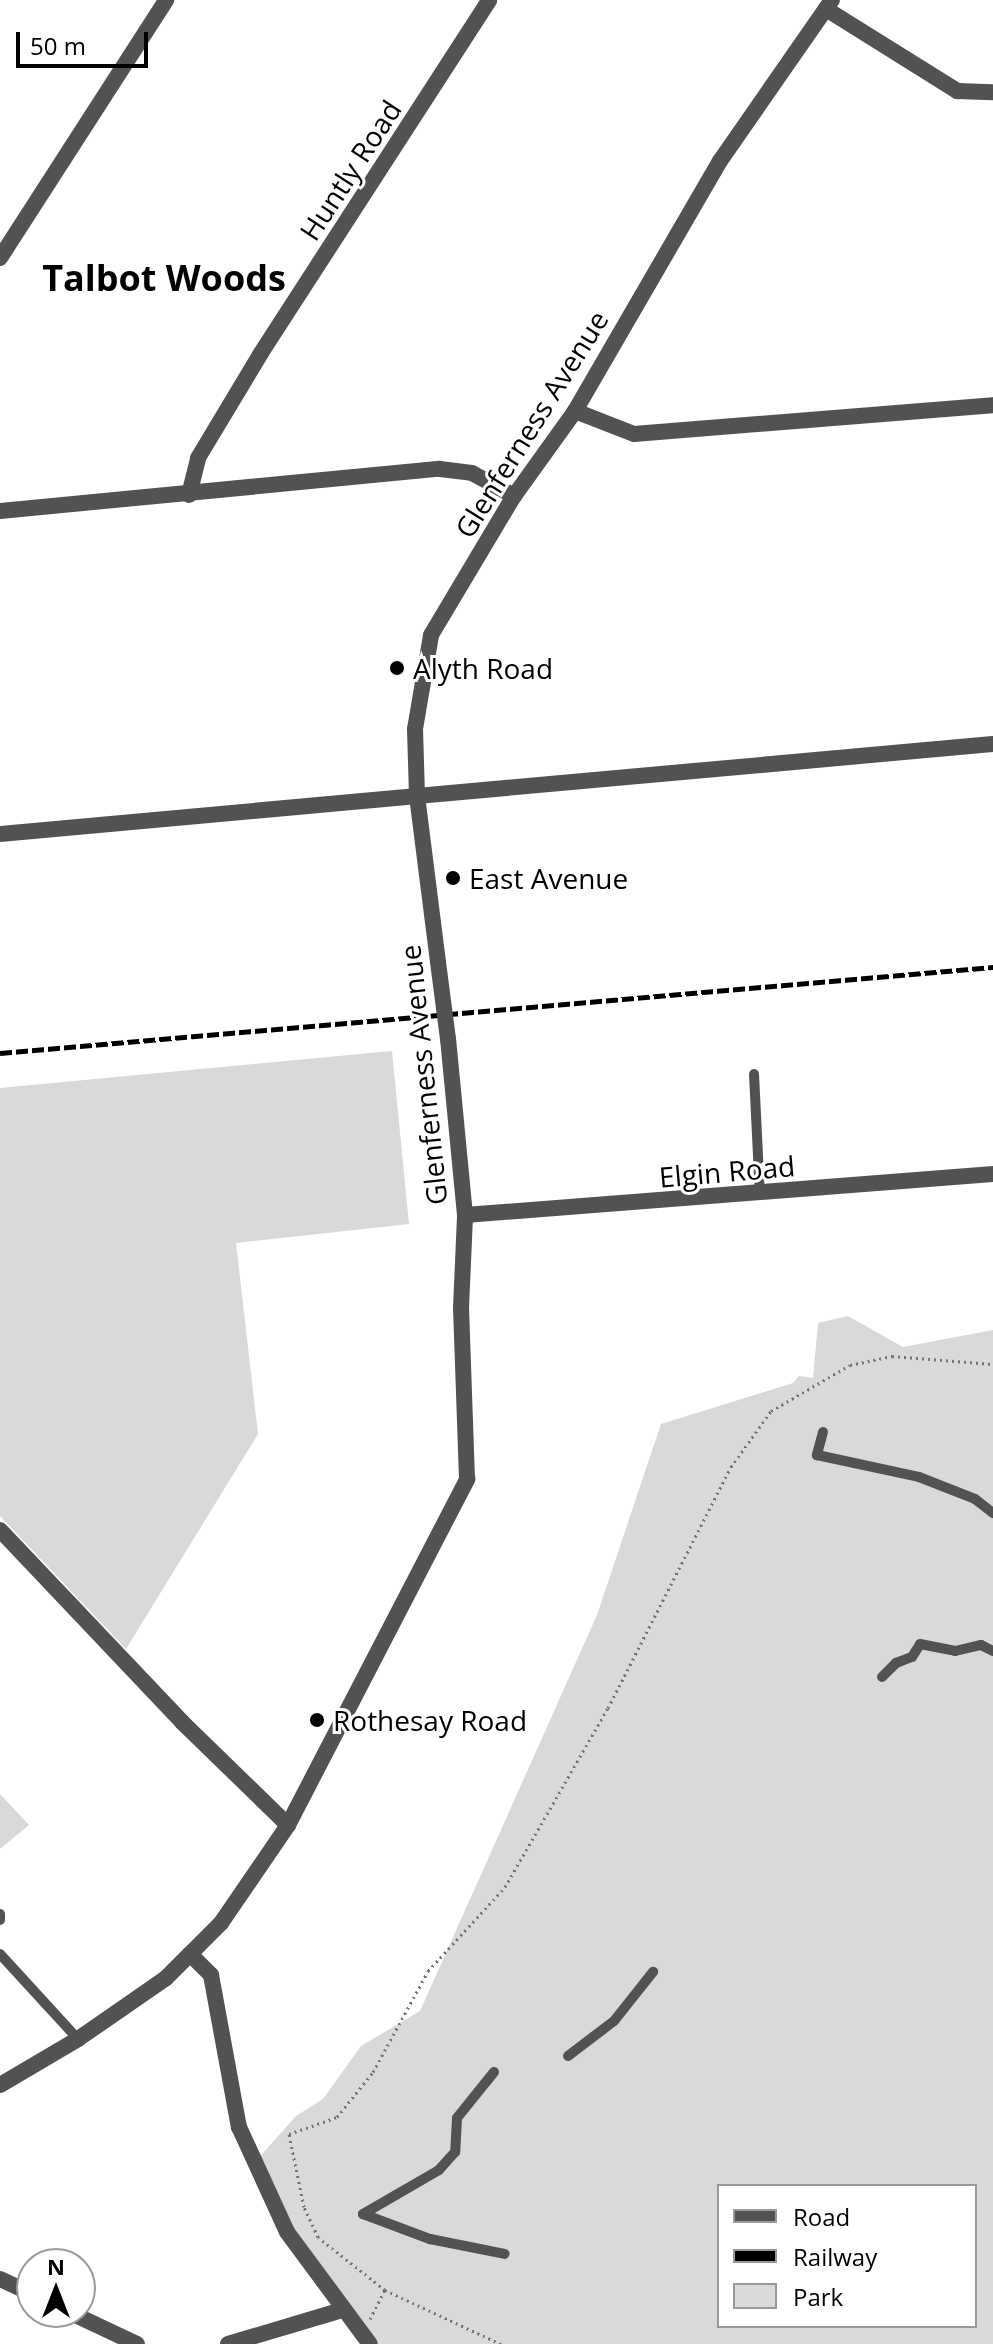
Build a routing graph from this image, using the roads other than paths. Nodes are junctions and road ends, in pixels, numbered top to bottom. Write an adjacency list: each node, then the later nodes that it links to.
1 (166, 0): 5 (street)
2 (489, 0): 8 (street, Huntly Road)
3 (829, 4): 4 (street); 7 (street, Glenferness Avenue)
4 (993, 92)
5 (0, 258)
6 (993, 405): 7 (street)
7 (575, 411): 9 (street, Glenferness Avenue)
8 (189, 495): 9 (street); 10 (street)
9 (514, 496): 12 (street, Glenferness Avenue)
10 (0, 511)
11 (993, 744): 12 (street)
12 (417, 796): 13 (street); 17 (street, Glenferness Avenue, bridge)
13 (0, 834)
14 (754, 1074): 16 (lane)
15 (993, 1174): 16 (street, Elgin Road)
16 (760, 1195): 17 (street, Elgin Road)
17 (465, 1215): 23 (street, Glenferness Avenue)
18 (823, 1432): 19 (lane)
19 (993, 1513)
20 (0, 1530): 23 (street)
21 (993, 1651): 22 (lane)
22 (882, 1677)
23 (288, 1825): 25 (street, Glenferness Avenue)
24 (0, 1954): 27 (lane)
25 (190, 1954): 27 (street, Glenferness Avenue); 32 (street)
26 (653, 1972): 28 (lane)
27 (78, 2039): 30 (street, Glenferness Avenue)
28 (568, 2056)
29 (494, 2072): 31 (lane)
30 (0, 2085)
31 (505, 2254)
32 (342, 2310): 34 (street); 36 (street)
33 (96, 2325): 35 (street)
34 (362, 2341)
35 (137, 2344)
36 (228, 2344)

